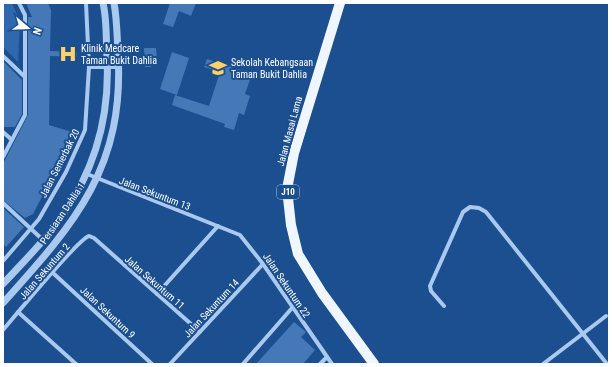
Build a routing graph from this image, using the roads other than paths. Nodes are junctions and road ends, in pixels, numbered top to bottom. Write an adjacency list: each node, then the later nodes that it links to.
1 (19, 3): 10 (street)
2 (86, 3): 7 (street, Jalan Semerbak 20)
3 (103, 3): 8 (street, Persiaran Dahlia 1)
4 (114, 3): 9 (street, Persiaran Dahlia 1)
5 (340, 3): 41 (main road, Jalan Masai Lama / J10)
6 (3, 56): 10 (street)
7 (89, 67): 8 (street); 18 (street, Jalan Semerbak 20)
8 (108, 67): 9 (street); 14 (street, Persiaran Dahlia 1)
9 (119, 68): 15 (street, Persiaran Dahlia 1)
10 (25, 78): 12 (street)
11 (3, 132): 12 (street)
12 (12, 140): 13 (street)
13 (3, 157)
14 (87, 174): 15 (street, Jalan Sekuntum 13); 19 (street, Persiaran Dahlia 1)
15 (97, 179): 17 (street, Jalan Sekuntum 13); 26 (street, Persiaran Dahlia 1)
16 (3, 203): 18 (street)
17 (218, 226): 22 (street, Jalan Sekuntum 22); 25 (street)
18 (32, 229): 19 (street); 21 (street, Jalan Semerbak 20)
19 (43, 240): 24 (street, Persiaran Dahlia 1)
20 (100, 244): 23 (street, Jalan Sekuntum 2); 25 (street, Jalan Sekuntum 11)
21 (3, 261)
22 (263, 264): 28 (street, Jalan Sekuntum 22); 32 (street, Jalan Sekuntum 14)
23 (54, 272): 29 (street, Jalan Sekuntum 2); 36 (street, Jalan Sekuntum 9)
24 (3, 284)
25 (157, 294): 32 (street, Jalan Sekuntum 11)
26 (3, 303)
27 (444, 306): 33 (street)
28 (292, 308): 34 (street, Jalan Sekuntum 22); 38 (street)
29 (18, 312): 31 (street, Jalan Sekuntum 2); 35 (street)
30 (606, 316): 33 (street)
31 (3, 330)
32 (200, 332): 37 (street, Jalan Sekuntum 14)
33 (583, 333): 42 (street); 43 (street)
34 (327, 357): 39 (street); 40 (street, Jalan Sekuntum 22)
35 (76, 364)
36 (152, 364)
37 (170, 364)
38 (243, 364)
39 (320, 364)
40 (332, 364)
41 (374, 364)
42 (543, 364)
43 (607, 364)

